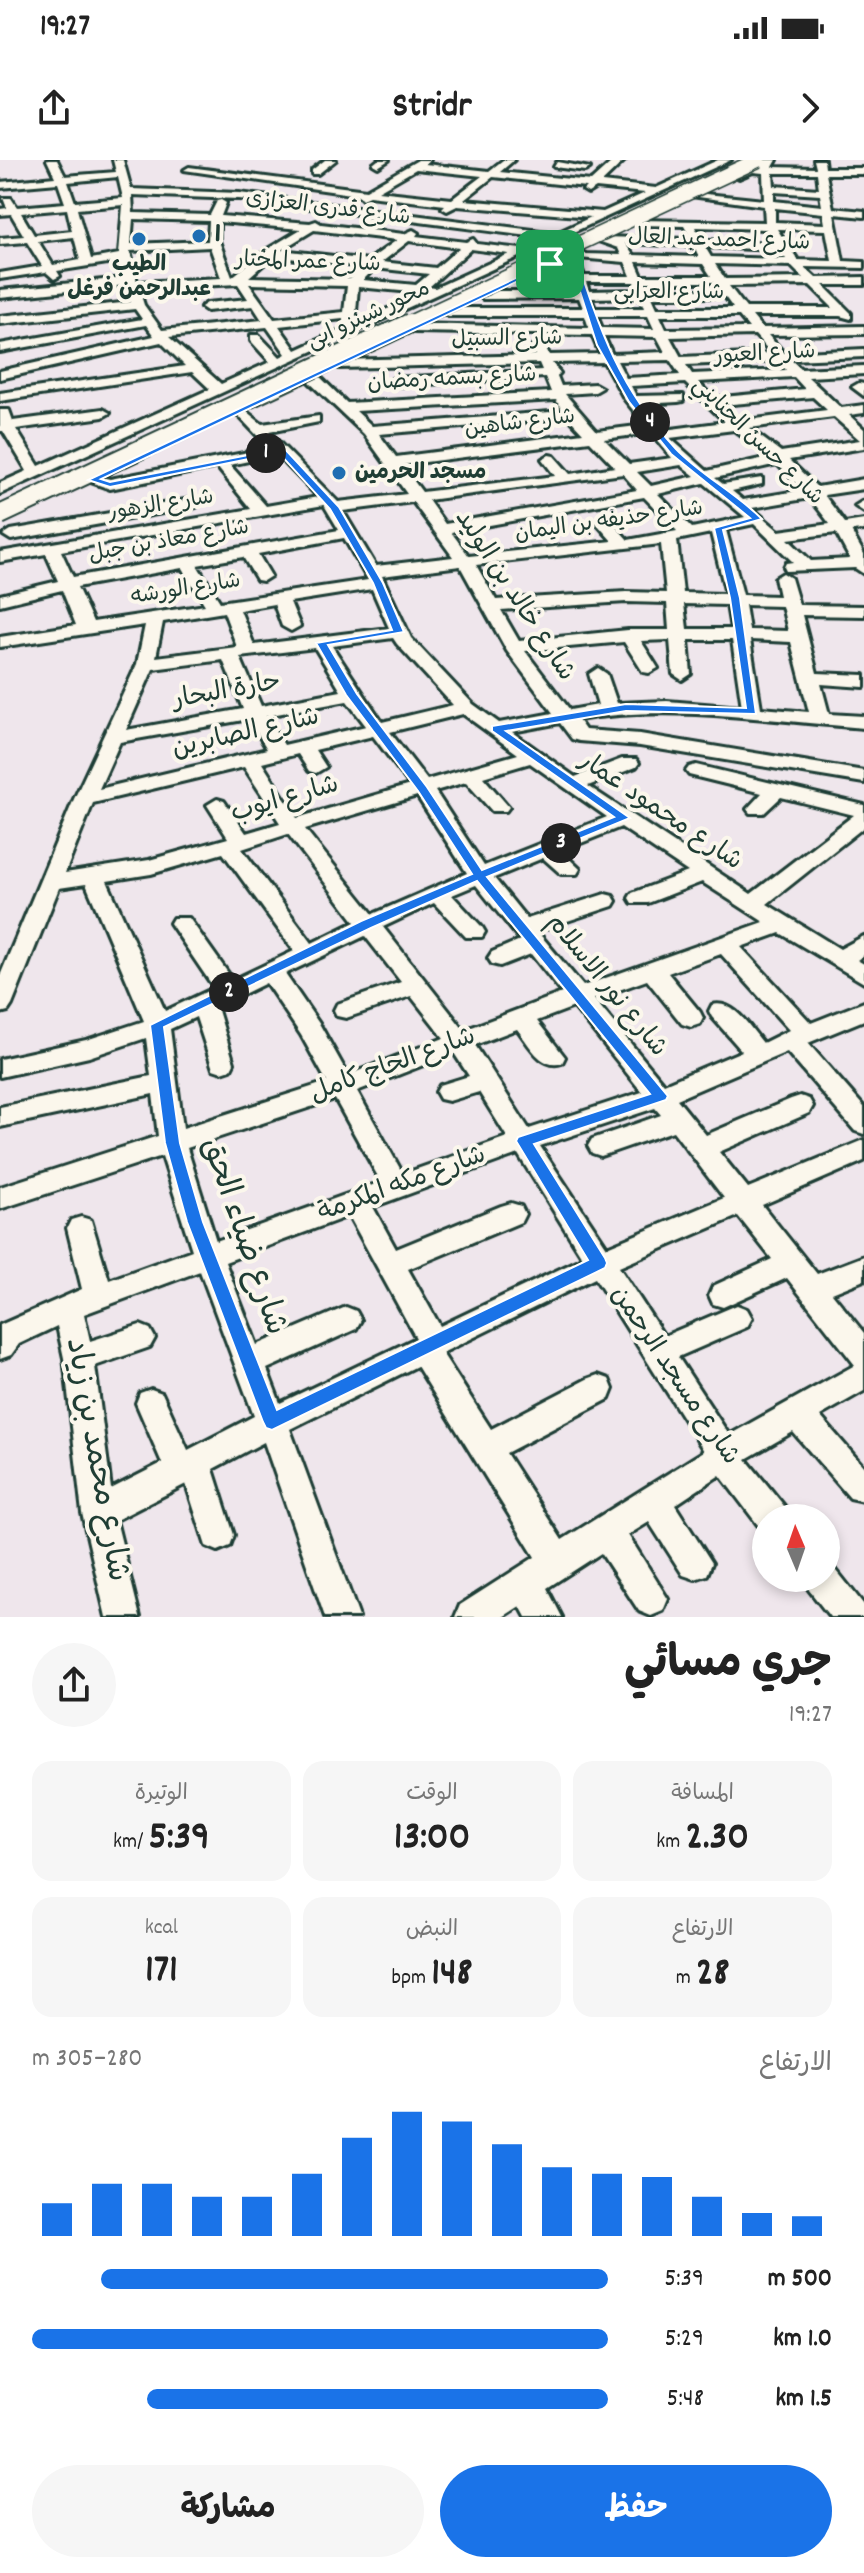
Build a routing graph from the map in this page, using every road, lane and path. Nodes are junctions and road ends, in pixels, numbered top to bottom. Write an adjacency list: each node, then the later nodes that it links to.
1 (182, 160): 8 (street)
2 (331, 160): 25 (street)
3 (425, 160): 16 (street)
4 (573, 160): 15 (street)
5 (620, 160): 35 (street)
6 (726, 160): 13 (street)
7 (115, 161): 38 (street)
8 (198, 161): 20 (street); 23 (street)
9 (512, 162): 29 (street)
10 (54, 163): 12 (street); 18 (street); 30 (street)
11 (560, 163): 15 (street); 32 (street)
12 (68, 164)
13 (713, 164): 46 (street)
14 (759, 164): 17 (street); 41 (street); 51 (street); 231 (main road, محور شينزو ابى); 235 (main road, محور شينزو ابى, bridge)
15 (588, 165)
16 (413, 166): 22 (street); 31 (street)
17 (820, 166): 24 (street); 50 (street)
18 (41, 167)
19 (265, 167): 23 (street)
20 (189, 170): 23 (street); 44 (street)
21 (303, 170): 25 (street)
22 (452, 170): 29 (street); 33 (street)
23 (251, 171): 36 (street); 56 (street)
24 (864, 171)
25 (315, 172): 26 (street)
26 (330, 173)
27 (673, 173): 46 (street)
28 (375, 177): 31 (street)
29 (485, 178): 32 (street); 34 (street); 57 (street)
30 (62, 179): 38 (street); 43 (street); 47 (street)
31 (390, 179): 49 (street)
32 (543, 179): 35 (street); 40 (street)
33 (440, 180)
34 (507, 185)
35 (593, 185): 46 (street); 65 (street)
36 (325, 187): 48 (street); 49 (street)
37 (111, 188): 38 (street)
38 (126, 189): 44 (street); 59 (street); 70 (street)
39 (427, 189): 54 (street)
40 (532, 189)
41 (769, 189): 50 (street); 58 (street)
42 (81, 190): 43 (street)
43 (67, 191): 47 (street); 59 (street)
44 (172, 191): 45 (street)
45 (186, 191): 56 (street); 71 (street)
46 (656, 191): 69 (street)
47 (2, 192): 68 (street)
48 (314, 193)
49 (367, 193): 54 (street); 61 (street)
50 (826, 194): 53 (street); 63 (street)
51 (696, 196): 52 (street); 75 (street)
52 (715, 197): 58 (street); 66 (street)
53 (839, 198)
54 (415, 199): 57 (street)
55 (522, 199): 60 (street)
56 (224, 200): 61 (street, شارع احمد عبد العال); 62 (street); 72 (street)
57 (453, 203): 60 (street); 74 (street)
58 (769, 203): 63 (street); 78 (street)
59 (71, 205): 68 (street); 84 (street)
60 (511, 208): 65 (street); 81 (street)
61 (341, 209): 74 (street, شارع احمد عبد العال); 77 (street)
62 (266, 210)
63 (829, 210): 67 (street); 79 (street)
64 (0, 212): 68 (street)
65 (568, 212): 69 (street); 85 (street)
66 (707, 213)
67 (864, 214)
68 (17, 215): 73 (street); 86 (street)
69 (604, 215): 85 (street)
70 (129, 216): 71 (street, شارع قدرى العزازى); 97 (street)
71 (194, 216): 72 (street, شارع قدرى العزازى)
72 (213, 216): 77 (street, شارع قدرى العزازى); 92 (street)
73 (0, 222)
74 (428, 222): 81 (street, شارع احمد عبد العال); 87 (street)
75 (639, 222): 76 (street); 80 (street)
76 (688, 223): 78 (street); 91 (street)
77 (313, 226): 83 (street, شارع قدرى العزازى); 98 (street)
78 (770, 226): 79 (street); 94 (street)
79 (831, 227): 109 (street)
80 (626, 228): 82 (street); 88 (street)
81 (488, 229): 85 (street, شارع احمد عبد العال); 93 (street)
82 (667, 230)
83 (364, 233): 87 (street, شارع قدرى العزازى); 90 (street)
84 (76, 234): 86 (street); 104 (street)
85 (556, 237): 96 (street, شارع احمد عبد العال); 100 (street)
86 (29, 238): 89 (street); 111 (street)
87 (406, 238): 93 (street, شارع قدرى العزازى); 106 (street)
88 (603, 239): 91 (street); 96 (street); 103 (street)
89 (0, 241)
90 (352, 241)
91 (697, 243): 94 (street); 105 (street)
92 (213, 244): 97 (street); 116 (street)
93 (467, 246): 100 (street, شارع قدرى العزازى); 101 (street)
94 (784, 247): 108 (street)
95 (340, 250): 102 (street)
96 (576, 251): 103 (street, شارع احمد عبد العال); 107 (street); 118 (street)
97 (124, 252): 104 (street); 123 (street)
98 (270, 252): 102 (street); 116 (street)
99 (416, 252): 101 (street)
100 (516, 255): 107 (street, شارع قدرى العزازى); 128 (street)
101 (455, 257): 113 (street)
102 (328, 258): 106 (street)
103 (629, 259): 105 (street, شارع احمد عبد العال); 119 (street, شارع حسن الجنايني)
104 (86, 261): 111 (street)
105 (709, 263): 114 (street, شارع احمد عبد العال); 130 (street)
106 (372, 264): 113 (street); 124 (street)
107 (550, 264): 117 (street)
108 (795, 264): 109 (street, شارع احمد عبد العال); 114 (street, شارع احمد عبد العال); 122 (street)
109 (838, 265): 110 (street, شارع احمد عبد العال)
110 (864, 265)
111 (50, 266): 115 (street); 126 (street)
112 (312, 267): 125 (street)
113 (437, 272): 127 (street)
114 (757, 273): 122 (street); 130 (street); 130 (street)
115 (0, 276)
116 (234, 279): 120 (street, شارع عمر المختار); 125 (street, شارع عمر المختار); 142 (street)
117 (519, 279): 118 (street); 131 (street)
118 (580, 279): 119 (street); 133 (street)
119 (637, 279): 130 (street); 132 (street, شارع حسن الجنايني)
120 (207, 281): 123 (street, شارع عمر المختار); 142 (street)
121 (864, 281): 122 (street)
122 (813, 282): 136 (street)
123 (131, 283): 126 (street, شارع عمر المختار); 135 (street)
124 (353, 283): 125 (street, شارع عمر المختار); 127 (street, شارع عمر المختار); 137 (street)
125 (294, 284)
126 (59, 288): 138 (street, شارع عمر المختار); 141 (street)
127 (419, 289): 128 (street, شارع عمر المختار)
128 (435, 291): 139 (street)
129 (0, 294): 138 (street)
130 (730, 294): 132 (street); 136 (street, شارع العرابى); 145 (street, شارع العرابى); 154 (street)
131 (483, 295): 133 (street); 140 (street)
132 (644, 295): 133 (street); 145 (street, شارع حسن الجنايني)
133 (585, 296): 144 (street)
134 (336, 301): 137 (street)
135 (138, 305): 141 (street); 148 (street)
136 (843, 308): 153 (street)
137 (350, 309): 139 (street); 142 (street); 150 (street)
138 (27, 310): 141 (street); 147 (street)
139 (390, 311): 150 (street)
140 (448, 312): 143 (street, شارع العرابى); 151 (street)
141 (62, 313): 156 (street)
142 (264, 313): 146 (street); 157 (street); 162 (street)
143 (528, 313): 144 (street, شارع العرابى); 152 (street)
144 (591, 313): 145 (street, شارع العرابى); 163 (street)
145 (652, 313): 155 (street, شارع حسن الجنايني)
146 (221, 317)
147 (0, 320)
148 (149, 321): 156 (street); 157 (street)
149 (0, 329): 159 (street)
150 (348, 330): 162 (street)
151 (409, 330): 152 (street); 167 (street); 168 (street)
152 (534, 331): 163 (street); 169 (street)
153 (864, 331): 154 (street)
154 (758, 332): 155 (street); 164 (street)
155 (662, 333): 163 (street); 165 (street, شارع حسن الجنايني)
156 (76, 334): 159 (street); 161 (street)
157 (161, 336): 161 (street); 170 (street)
158 (255, 338): 166 (street)
159 (6, 347): 171 (street)
160 (864, 353): 164 (street)
161 (97, 354): 171 (street); 177 (street)
162 (293, 355): 166 (street)
163 (608, 357): 165 (street); 169 (street); 176 (street, شارع العبور); 187 (street)
164 (782, 357): 165 (street); 173 (street)
165 (677, 358): 176 (street, شارع حسن الجنايني)
166 (277, 362): 181 (street)
167 (398, 362): 168 (street, شارع السبيل); 169 (street, شارع السبيل); 178 (street)
168 (339, 364): 175 (street)
169 (545, 366): 178 (street); 184 (street)
170 (195, 368): 177 (street); 181 (street)
171 (30, 369): 174 (street); 183 (street)
172 (864, 370): 173 (street, شارع العبور)
173 (800, 374): 176 (street, شارع العبور); 182 (street)
174 (0, 375)
175 (312, 377): 191 (street, شارع خالد بن الوليد); 193 (street)
176 (690, 379): 189 (street, شارع حسن الجنايني)
177 (124, 380): 179 (street)
178 (394, 382): 190 (street)
179 (87, 385): 183 (street); 195 (street)
180 (595, 388): 184 (street, شارع بسمه رمضان)
181 (218, 389): 200 (street)
182 (818, 392): 189 (street); 194 (street)
183 (36, 393): 185 (street)
184 (557, 393): 190 (street, شارع بسمه رمضان); 196 (street)
185 (0, 397): 199 (street)
186 (678, 398): 187 (street)
187 (632, 400): 204 (street)
188 (183, 401): 200 (street)
189 (711, 402): 198 (street, شارع حسن الجنايني)
190 (392, 404): 191 (street, شارع بسمه رمضان)
191 (347, 407): 203 (street, شارع خالد بن الوليد)
192 (864, 409): 194 (street, شارع شاهين)
193 (241, 411): 201 (street, شارع محمود عمار); 224 (street)
194 (838, 412): 198 (street, شارع شاهين); 206 (street)
195 (103, 413): 199 (street); 200 (street)
196 (572, 414): 203 (street); 205 (street)
197 (314, 419): 201 (street)
198 (736, 424): 202 (street, شارع شاهين); 217 (street, شارع حسن الجنايني)
199 (4, 426): 219 (street)
200 (116, 429): 208 (street); 219 (street)
201 (260, 429): 210 (street, شارع محمود عمار)
202 (705, 429): 204 (street, شارع شاهين); 207 (street)
203 (369, 431): 216 (street, شارع خالد بن الوليد)
204 (656, 431): 205 (street, شارع شاهين); 214 (street)
205 (596, 436): 216 (street, شارع شاهين); 218 (street)
206 (864, 437)
207 (718, 439)
208 (73, 441)
209 (864, 444): 217 (street)
210 (281, 450): 215 (street); 232 (street, شارع محمود عمار)
211 (737, 451): 220 (street)
212 (549, 459): 223 (street)
213 (833, 459): 217 (street)
214 (684, 460): 218 (street, شارع الزهور); 222 (street)
215 (220, 462): 225 (street); 234 (street)
216 (391, 462): 230 (street, شارع خالد بن الوليد)
217 (784, 463): 220 (street); 228 (street, شارع حسن الجنايني)
218 (625, 469): 223 (street, شارع الزهور); 229 (street)
219 (35, 472): 226 (street)
220 (756, 474): 222 (street); 227 (street)
221 (862, 476): 228 (street)
222 (706, 477): 227 (street); 229 (street)
223 (566, 479): 230 (street, شارع الزهور)
224 (93, 480): 225 (street); 242 (street)
225 (178, 488): 237 (street); 242 (street)
226 (0, 489)
227 (722, 489): 233 (street)
228 (812, 492): 233 (street); 241 (street, شارع حسن الجنايني)
229 (647, 493): 243 (street); 245 (street)
230 (416, 497): 232 (street, شارع الزهور); 243 (street, شارع خالد بن الوليد)
231 (0, 501)
232 (331, 504): 234 (street, شارع الزهور); 244 (street, شارع محمود عمار)
233 (740, 505): 236 (street)
234 (262, 512): 237 (street, شارع الزهور)
235 (0, 515)
236 (757, 519): 240 (street, شارع حذيفه بن اليمان); 246 (street)
237 (202, 521): 250 (street, شارع الزهور)
238 (605, 524): 249 (street)
239 (864, 525): 241 (street)
240 (718, 528): 245 (street, شارع حذيفه بن اليمان); 263 (street)
241 (841, 528): 246 (street); 256 (street, شارع حسن الجنايني)
242 (5, 529)
243 (441, 529): 254 (street, شارع خالد بن الوليد)
244 (347, 533): 248 (street, شارع معاذ بن جبل); 259 (street, شارع محمود عمار)
245 (689, 534): 247 (street, شارع حذيفه بن اليمان)
246 (776, 536): 257 (street)
247 (669, 538): 249 (street, شارع حذيفه بن اليمان); 261 (street)
248 (301, 541): 251 (street, شارع معاذ بن جبل); 253 (street)
249 (624, 545): 254 (street, شارع حذيفه بن اليمان)
250 (51, 546): 252 (street, شارع الزهور); 260 (street)
251 (248, 551): 255 (street, شارع معاذ بن جبل); 258 (street)
252 (0, 557)
253 (312, 558)
254 (465, 561): 259 (street, شارع حذيفه بن اليمان); 265 (street, شارع خالد بن الوليد)
255 (187, 562): 260 (street, شارع معاذ بن جبل); 267 (street)
256 (863, 565): 257 (street)
257 (807, 566): 266 (street)
258 (263, 576)
259 (375, 578): 262 (street, شارع الورشه); 272 (street, شارع محمود عمار)
260 (69, 583): 264 (street, شارع معاذ بن جبل); 271 (street)
261 (676, 596): 263 (street); 265 (street); 273 (street)
262 (280, 598): 267 (street, شارع الورشه); 270 (street)
263 (735, 598): 266 (street); 274 (street)
264 (0, 600)
265 (491, 605): 279 (street, شارع خالد بن الوليد)
266 (790, 605): 268 (street); 276 (street)
267 (223, 606): 269 (street, شارع الورشه); 280 (street)
268 (864, 611)
269 (155, 617): 271 (street, شارع الورشه); 281 (street)
270 (291, 626)
271 (86, 627): 277 (street, شارع الورشه)
272 (398, 632): 278 (street); 289 (street, شارع محمود عمار)
273 (678, 633): 274 (street); 275 (street); 284 (street)
274 (741, 634): 276 (street); 291 (street)
275 (628, 635): 279 (street); 282 (street)
276 (799, 637): 285 (street)
277 (0, 642)
278 (321, 643): 280 (street); 287 (street, شارع نور الاسلام)
279 (514, 647): 293 (street, شارع خالد بن الوليد)
280 (239, 653): 281 (street); 292 (street)
281 (146, 664): 298 (street)
282 (649, 668)
283 (598, 674): 290 (street)
284 (682, 674)
285 (810, 678): 286 (street); 294 (street)
286 (864, 681)
287 (352, 695): 292 (street, حارة البحار); 296 (street, شارع نور الاسلام)
288 (651, 707): 290 (street); 291 (street); 299 (street)
289 (466, 708): 296 (street, شارع الصابرين); 297 (street, شارع محمود عمار)
290 (609, 709): 293 (street)
291 (752, 711): 294 (street)
292 (255, 714): 298 (street, حارة البحار); 301 (street)
293 (563, 717): 297 (street); 299 (street, شارع خالد بن الوليد)
294 (820, 717): 295 (street)
295 (864, 722)
296 (377, 729): 300 (street, شارع الصابرين); 310 (street, شارع نور الاسلام)
297 (496, 729): 302 (street, شارع محمود عمار)
298 (111, 738): 312 (street)
299 (640, 740): 308 (street, شارع خالد بن الوليد)
300 (303, 747): 301 (street, شارع الصابرين); 305 (street)
301 (279, 753): 303 (street, شارع الصابرين)
302 (533, 756): 307 (street, شارع ايوب); 309 (street, شارع محمود عمار)
303 (250, 760): 312 (street, شارع الصابرين); 319 (street, شارع مسجد الرحمن)
304 (629, 763): 309 (street)
305 (316, 767)
306 (696, 771): 311 (street)
307 (471, 775): 310 (street, شارع ايوب); 314 (street)
308 (864, 777)
309 (573, 785): 318 (street, شارع محمود عمار)
310 (423, 789): 319 (street, شارع ايوب); 324 (street, شارع نور الاسلام)
311 (778, 789): 315 (street); 316 (street)
312 (84, 799): 326 (street)
313 (217, 805): 320 (street)
314 (499, 807)
315 (757, 809)
316 (864, 811)
317 (864, 817): 330 (street)
318 (624, 818): 321 (street); 323 (street, شارع محمود عمار)
319 (293, 827): 320 (street, شارع ايوب); 332 (street, شارع مسجد الرحمن)
320 (236, 844): 325 (street, شارع ايوب); 338 (street)
321 (546, 849): 322 (street); 324 (street)
322 (569, 869)
323 (705, 873): 328 (street); 330 (street, شارع محمود عمار)
324 (479, 875): 327 (street); 335 (street, شارع نور الاسلام)
325 (94, 877): 326 (street, شارع ايوب); 354 (street, شارع ضياء الحق)
326 (48, 883): 348 (street)
327 (437, 893): 332 (street); 334 (street)
328 (640, 898)
329 (605, 901): 335 (street)
330 (752, 905): 333 (street, شارع محمود عمار)
331 (181, 923): 345 (street)
332 (366, 924): 338 (street); 344 (street, شارع مسجد الرحمن)
333 (782, 924): 337 (street, شارع الحاج كامل); 340 (street, شارع محمود عمار)
334 (474, 932)
335 (529, 936): 339 (street); 346 (street, شارع نور الاسلام)
336 (864, 944): 340 (street)
337 (727, 946): 342 (street, شارع الحاج كامل); 355 (street)
338 (307, 953): 341 (street)
339 (500, 958)
340 (842, 959): 343 (street, شارع محمود عمار)
341 (270, 971): 345 (street); 363 (street)
342 (653, 971): 346 (street, شارع الحاج كامل); 353 (street)
343 (864, 975)
344 (415, 986): 349 (street); 356 (street, شارع مسجد الرحمن)
345 (229, 992): 347 (street)
346 (578, 996): 352 (street, شارع الحاج كامل); 365 (street, شارع نور الاسلام)
347 (204, 1004): 354 (street); 359 (street)
348 (0, 1005)
349 (346, 1010)
350 (864, 1010): 355 (street, شارع مكه المكرمة)
351 (721, 1011): 357 (street)
352 (521, 1018): 356 (street, شارع الحاج كامل); 358 (street)
353 (691, 1018)
354 (157, 1025): 360 (street); 362 (street, شارع ضياء الحق)
355 (798, 1036): 357 (street, شارع مكه المكرمة); 369 (street)
356 (460, 1042): 361 (street, شارع مسجد الرحمن); 363 (street, شارع الحاج كامل)
357 (758, 1053): 365 (street, شارع مكه المكرمة)
358 (553, 1057)
359 (222, 1063)
360 (0, 1068)
361 (485, 1080): 364 (street); 370 (street, شارع مسجد الرحمن)
362 (163, 1083): 367 (street); 371 (street, شارع ضياء الحق)
363 (342, 1087): 371 (street, شارع الحاج كامل); 375 (street)
364 (449, 1092)
365 (660, 1096): 368 (street, شارع نور الاسلام); 370 (street, شارع مكه المكرمة)
366 (800, 1106): 373 (street)
367 (0, 1117)
368 (679, 1119): 372 (street); 373 (street, شارع نور الاسلام)
369 (864, 1124)
370 (524, 1141): 375 (street, شارع مكه المكرمة); 382 (street, شارع مسجد الرحمن)
371 (172, 1143): 376 (street, شارع الحاج كامل); 381 (street, شارع ضياء الحق)
372 (601, 1146)
373 (701, 1148): 378 (street, شارع نور الاسلام)
374 (864, 1150): 378 (street)
375 (398, 1189): 377 (street, شارع مكه المكرمة)
376 (0, 1198)
377 (356, 1203): 381 (street, شارع مكه المكرمة); 384 (street)
378 (745, 1203): 382 (street); 383 (street, شارع نور الاسلام)
379 (511, 1214): 384 (street)
380 (81, 1228): 387 (street)
381 (207, 1254): 387 (street, شارع محمد بن زياد); 396 (street, شارع ضياء الحق)
382 (599, 1263): 392 (street); 393 (street, شارع مسجد الرحمن)
383 (792, 1263): 386 (street, شارع نور الاسلام); 393 (street)
384 (390, 1264): 392 (street)
385 (864, 1268): 386 (street)
386 (812, 1288): 394 (street, شارع نور الاسلام)
387 (98, 1295): 388 (street, شارع محمد بن زياد)
388 (68, 1307): 391 (street); 395 (street, شارع محمد بن زياد)
389 (346, 1320): 396 (street)
390 (140, 1338): 395 (street)
391 (0, 1346)
392 (429, 1346): 401 (street); 402 (street)
393 (657, 1353): 403 (street, شارع مسجد الرحمن)
394 (864, 1355)
395 (79, 1358): 408 (street, شارع محمد بن زياد)
396 (250, 1362): 401 (street, شارع ضياء الحق)
397 (864, 1375): 400 (street)
398 (598, 1389): 402 (street)
399 (151, 1403): 404 (street)
400 (797, 1413): 403 (street); 405 (street)
401 (272, 1422): 404 (street); 417 (street, شارع ضياء الحق)
402 (486, 1447): 411 (street)
403 (724, 1455): 406 (street); 407 (street, شارع مسجد الرحمن)
404 (188, 1466): 408 (street); 410 (street)
405 (861, 1487)
406 (653, 1500): 409 (street); 412 (street)
407 (762, 1504)
408 (98, 1513): 416 (street, شارع محمد بن زياد)
409 (605, 1530): 411 (street); 415 (street)
410 (218, 1535)
411 (556, 1561): 413 (street)
412 (695, 1563)
413 (525, 1582): 418 (street); 419 (street)
414 (832, 1592): 420 (street)
415 (651, 1599)
416 (123, 1617)
417 (342, 1617)
418 (472, 1617)
419 (545, 1617)
420 (852, 1617)

